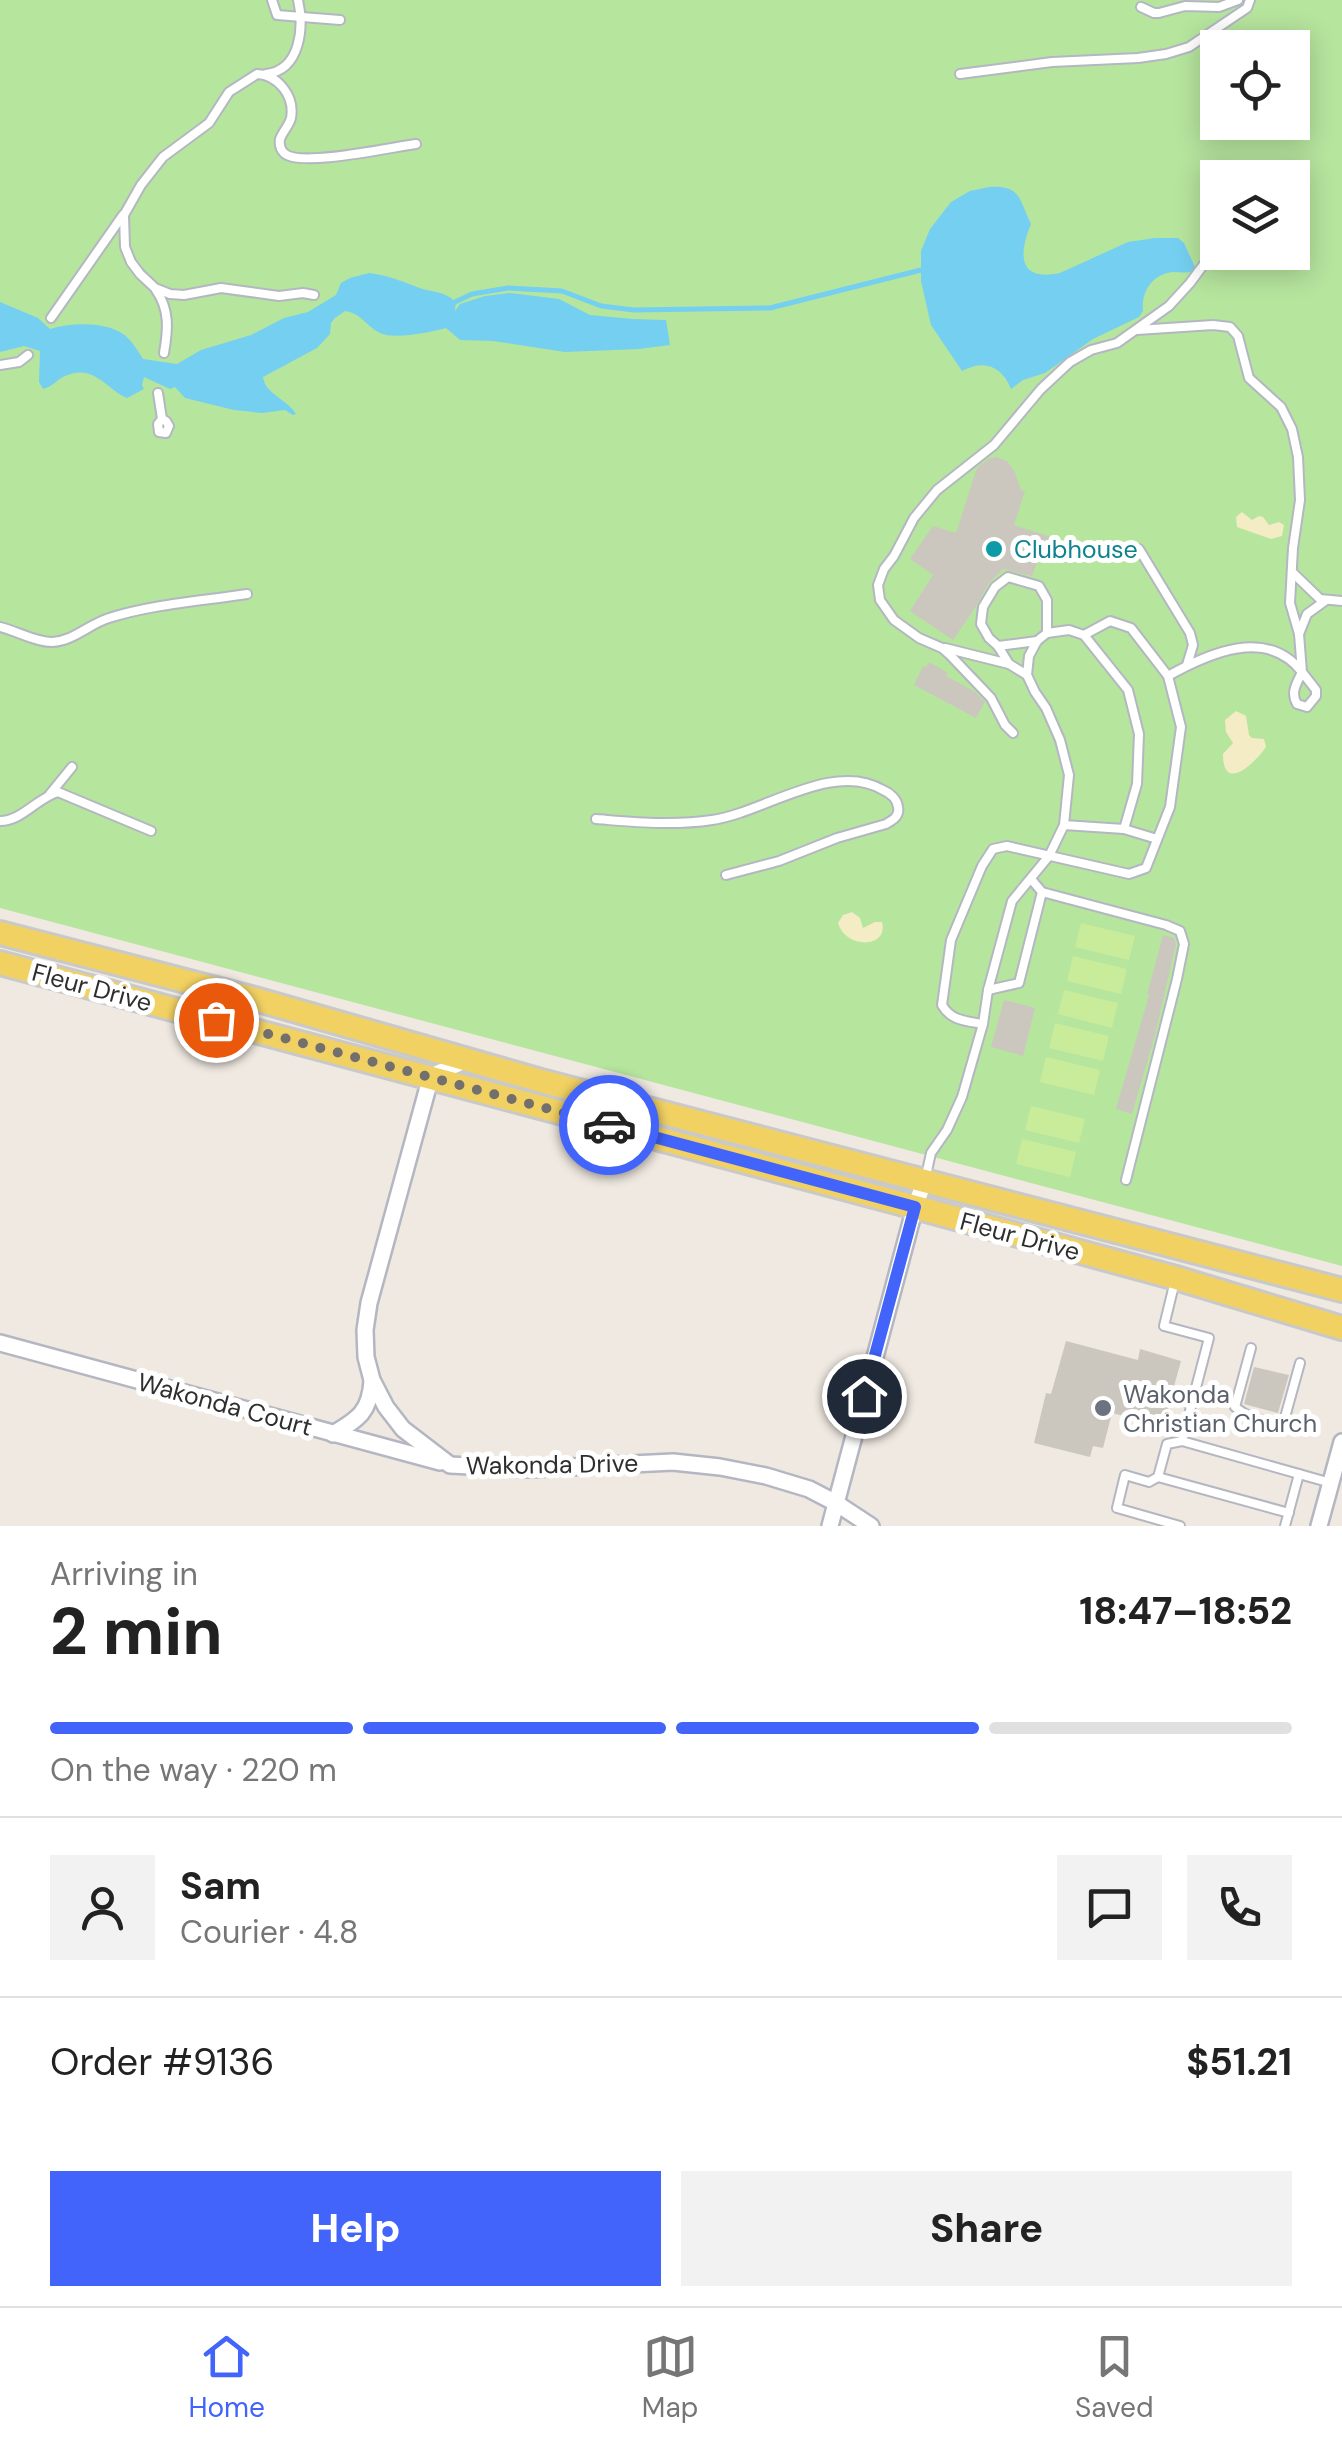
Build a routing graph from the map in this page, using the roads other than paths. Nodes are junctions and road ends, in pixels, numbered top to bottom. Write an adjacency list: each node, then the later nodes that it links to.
1 (272, 0): 6 (lane)
2 (298, 0): 6 (lane)
3 (1238, 0): 5 (lane)
4 (1250, 0): 9 (lane)
5 (1141, 7)
6 (300, 18): 7 (lane); 8 (lane)
7 (340, 20)
8 (266, 74): 10 (lane); 11 (lane)
9 (960, 74)
10 (416, 144)
11 (126, 208): 13 (lane); 17 (lane)
12 (1200, 269): 18 (lane)
13 (155, 288): 15 (lane); 16 (lane)
14 (314, 295): 15 (lane)
15 (176, 296): 16 (lane)
16 (166, 309): 19 (lane)
17 (51, 318)
18 (1137, 330): 25 (lane); 35 (lane)
19 (164, 352)
20 (28, 355): 21 (lane)
21 (0, 365)
22 (158, 393): 23 (lane)
23 (162, 420)
24 (1140, 549): 37 (lane)
25 (1292, 572): 27 (lane); 31 (lane)
26 (247, 594): 29 (lane)
27 (1325, 600): 28 (lane); 31 (lane)
28 (1342, 601)
29 (0, 627)
30 (1047, 634): 32 (lane); 33 (lane); 34 (lane)
31 (1299, 634): 37 (lane)
32 (1084, 635): 39 (lane); 46 (lane)
33 (1036, 641): 34 (lane); 38 (lane)
34 (998, 646): 36 (lane)
35 (942, 648): 36 (lane); 40 (lane)
36 (1009, 664): 38 (lane)
37 (1187, 665): 39 (lane)
38 (1027, 675): 45 (lane)
39 (1168, 676): 48 (lane)
40 (1013, 733)
41 (72, 767): 42 (lane)
42 (50, 794): 44 (lane); 47 (lane)
43 (596, 819): 50 (lane)
44 (0, 821)
45 (1064, 825): 46 (lane); 49 (lane)
46 (1124, 828): 48 (lane)
47 (151, 831)
48 (1157, 840): 49 (lane)
49 (1049, 856): 51 (lane); 56 (lane)
50 (726, 875)
51 (1032, 879): 52 (lane); 55 (lane)
52 (1042, 892): 55 (lane); 59 (lane)
53 (0, 933): 57 (main road, Fleur Drive)
54 (0, 963): 58 (main road, Fleur Drive)
55 (988, 990): 56 (lane)
56 (983, 1024): 60 (lane)
57 (467, 1060): 58 (street); 60 (main road, Fleur Drive)
58 (431, 1076): 61 (main road, Fleur Drive); 68 (street, Wakonda Drive)
59 (1126, 1180)
60 (924, 1182): 61 (street); 63 (main road, Fleur Drive)
61 (915, 1207): 62 (main road, Fleur Drive); 76 (street)
62 (1176, 1278): 64 (main road, Fleur Drive); 70 (lane)
63 (1342, 1290)
64 (1342, 1328)
65 (0, 1343): 69 (street, Wakonda Court)
66 (1251, 1348): 67 (lane)
67 (1300, 1363)
68 (372, 1380): 69 (street); 72 (street, Wakonda Drive)
69 (334, 1434): 72 (street, Wakonda Court)
70 (1182, 1442): 73 (lane); 74 (lane)
71 (1342, 1442): 75 (street)
72 (450, 1465): 76 (street, Wakonda Drive)
73 (1299, 1474): 75 (lane); 77 (lane)
74 (1158, 1476): 77 (lane); 80 (lane)
75 (1331, 1483): 82 (street)
76 (836, 1503): 78 (street); 79 (street, Wakonda Drive)
77 (1289, 1512): 81 (lane)
78 (830, 1526)
79 (871, 1526)
80 (1180, 1526)
81 (1285, 1526)
82 (1320, 1526)

